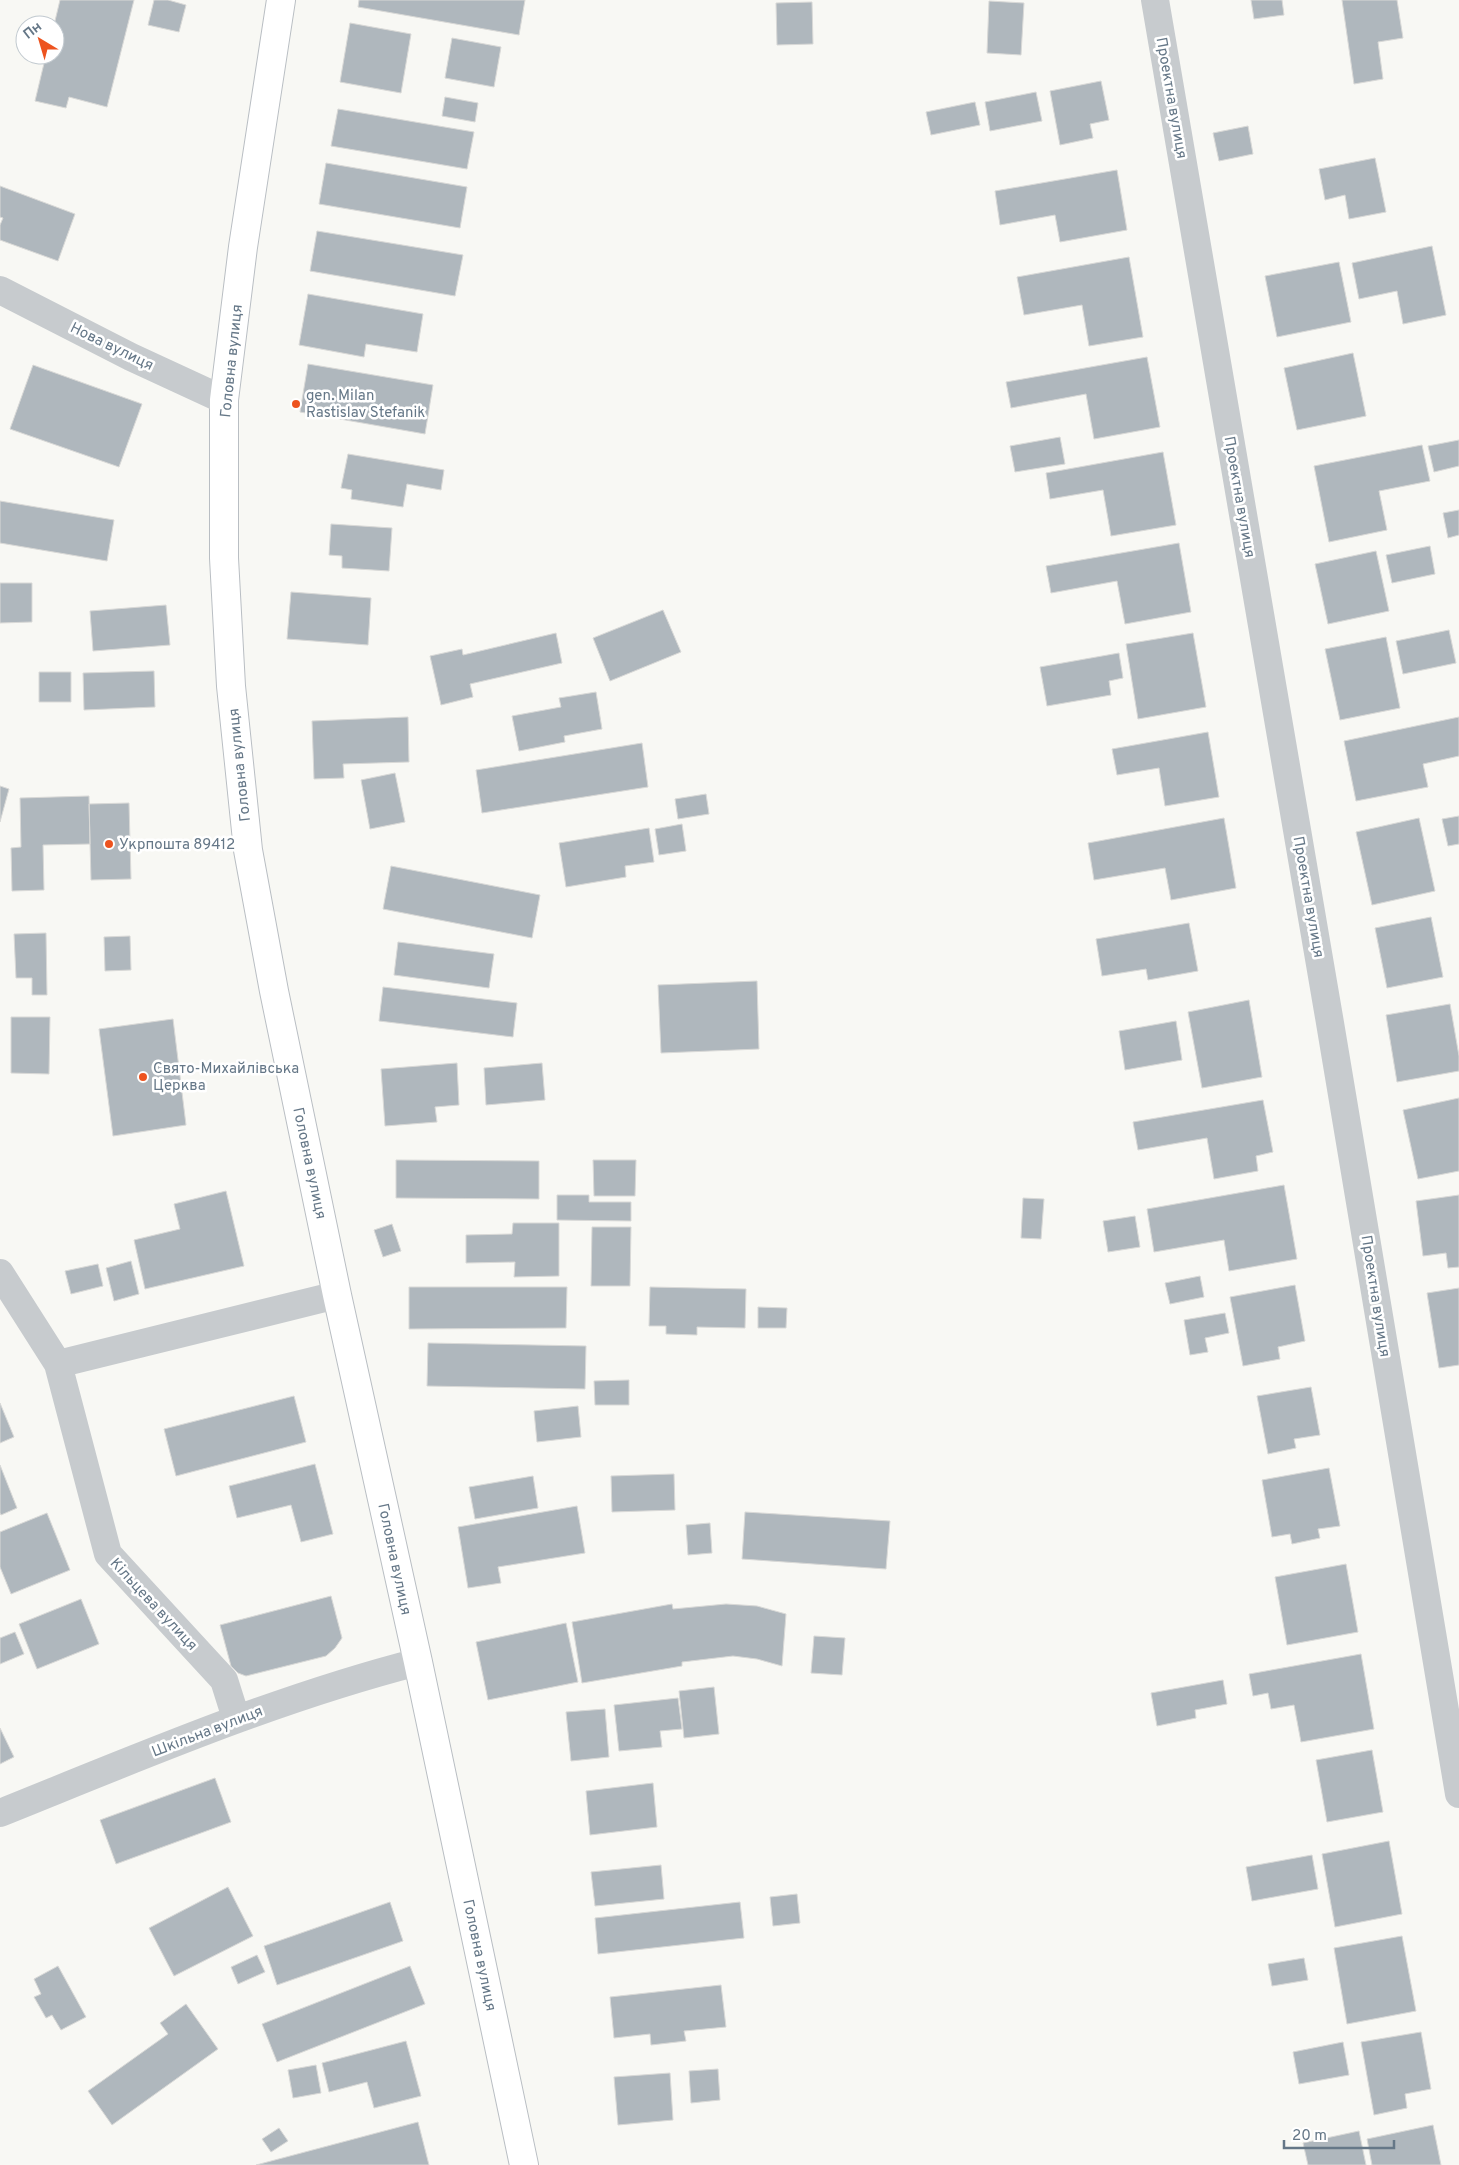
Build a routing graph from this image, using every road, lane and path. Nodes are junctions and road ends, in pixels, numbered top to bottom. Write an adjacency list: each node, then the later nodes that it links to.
1 (281, 0): 4 (main road, Головна вулиця)
2 (1155, 0): 10 (street, Проектна вулиця)
3 (0, 290): 4 (street, Нова вулиця)
4 (224, 400): 6 (main road, Головна вулиця)
5 (0, 1273): 7 (street, Кільцева вулиця)
6 (337, 1295): 7 (street); 8 (main road, Головна вулиця)
7 (58, 1364): 9 (street, Кільцева вулиця)
8 (418, 1662): 9 (street, Шкільна вулиця); 12 (main road, Головна вулиця)
9 (236, 1718): 11 (street, Шкільна вулиця)
10 (1459, 1794)
11 (0, 1813)
12 (524, 2165)

